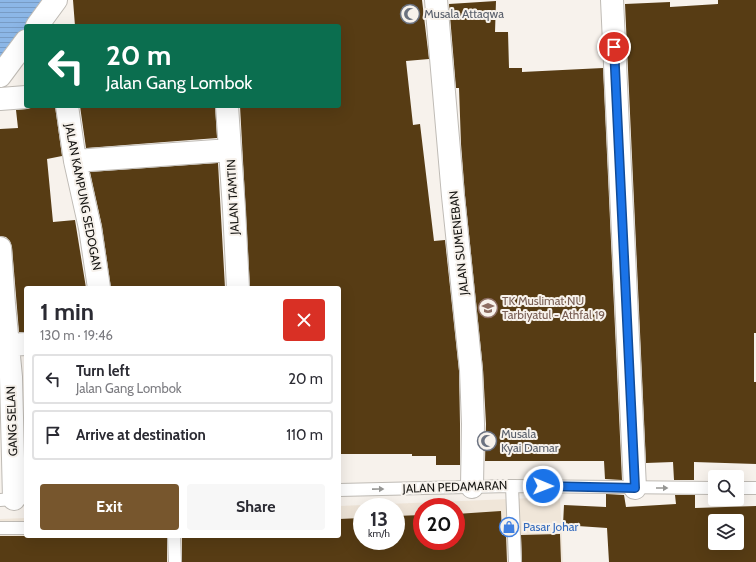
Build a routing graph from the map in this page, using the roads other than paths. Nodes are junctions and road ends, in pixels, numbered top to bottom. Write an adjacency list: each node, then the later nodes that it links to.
1 (56, 0): 4 (street)
2 (436, 0): 18 (street, JALAN SUMENEBAN)
3 (612, 0): 19 (street)
4 (38, 24)
5 (24, 44): 6 (street)
6 (0, 76)
7 (24, 97): 8 (street)
8 (0, 99)
9 (67, 108): 12 (street, JALAN KAMPUNG SEDOGAN)
10 (227, 108): 11 (street, JALAN TAMTIN)
11 (230, 150): 12 (street); 15 (street, JALAN TAMTIN)
12 (75, 161): 14 (street, JALAN KAMPUNG SEDOGAN)
13 (0, 248): 16 (street, GANG SELAN)
14 (99, 286)
15 (238, 286)
16 (17, 344): 24 (street, GANG SELAN)
17 (512, 486): 18 (lane, JALAN PEDAMARAN); 19 (lane, JALAN PEDAMARAN); 29 (lane)
18 (472, 487): 23 (lane, JALAN PEDAMARAN, one-way to 18)
19 (635, 488): 20 (lane, JALAN PEDAMARAN, one-way to 20)
20 (708, 488)
21 (744, 488): 22 (lane)
22 (756, 488)
23 (341, 490)
24 (13, 499)
25 (0, 528): 26 (lane)
26 (24, 528)
27 (174, 538): 28 (lane)
28 (175, 562)
29 (515, 562)

